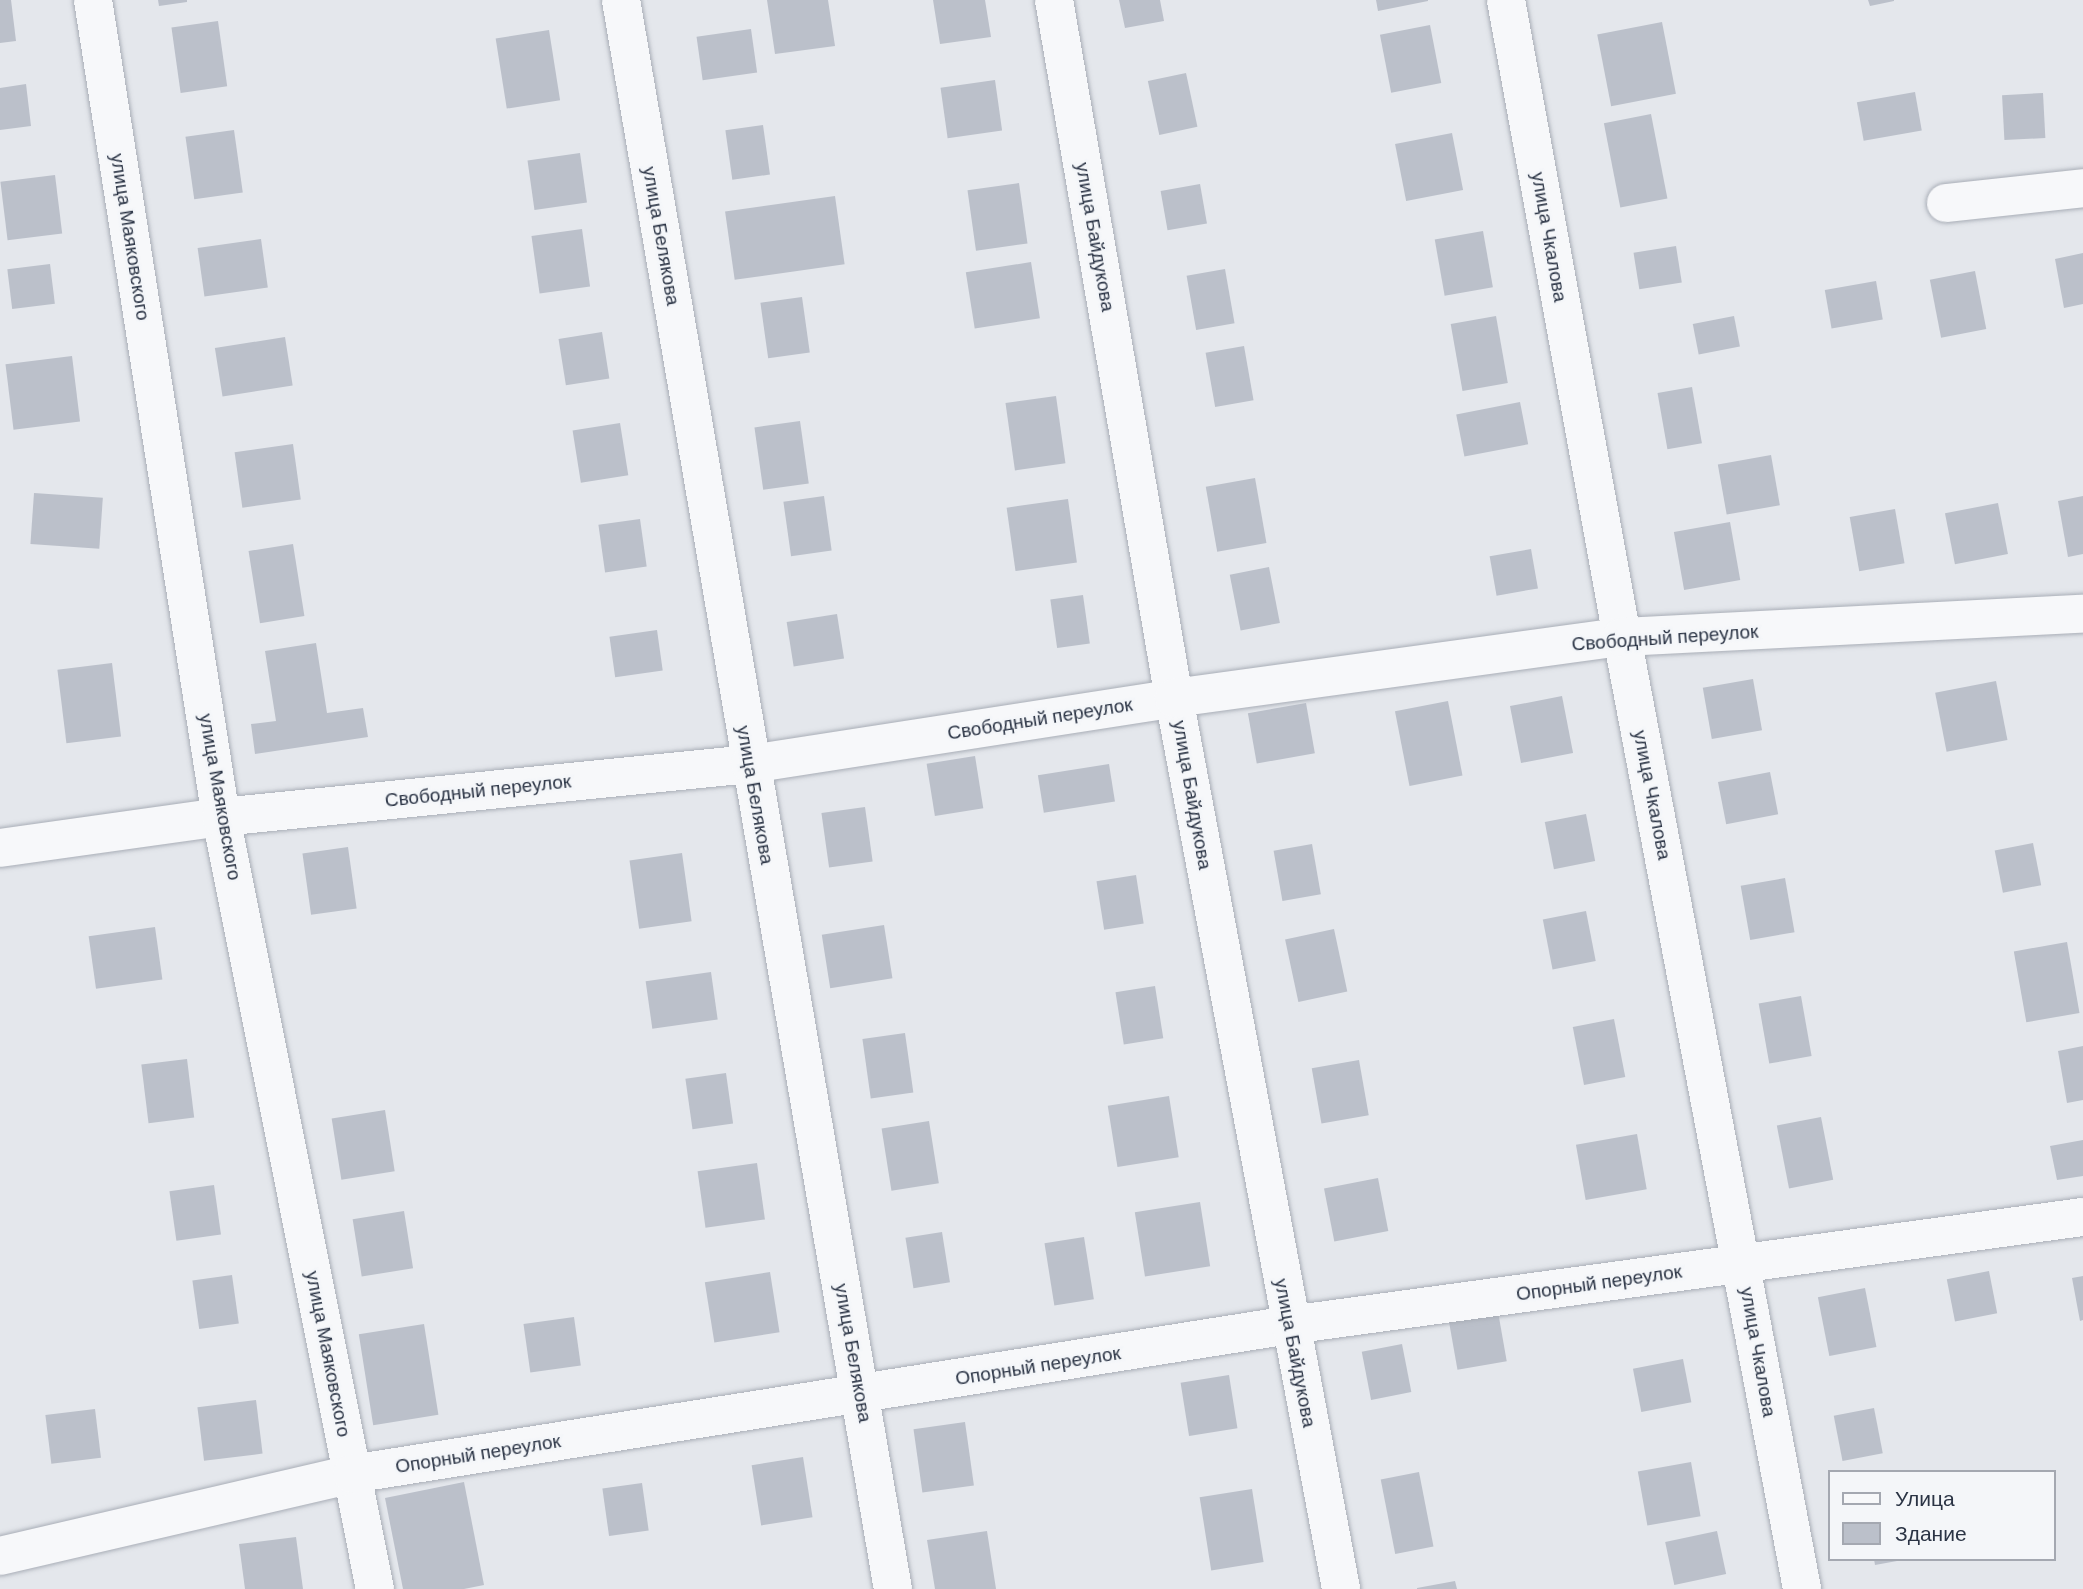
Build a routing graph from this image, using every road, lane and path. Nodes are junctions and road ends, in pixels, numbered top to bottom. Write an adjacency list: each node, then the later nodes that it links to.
1 (93, 0): 11 (street, улица Маяковского)
2 (621, 0): 10 (street, улица Белякова)
3 (1054, 0): 9 (street, улица Байдукова)
4 (1506, 0): 8 (street, улица Чкалова)
5 (2083, 188): 6 (street)
6 (1946, 203)
7 (2083, 614): 8 (street, Свободный переулок)
8 (1622, 637): 9 (street, Свободный переулок); 14 (street, улица Чкалова)
9 (1174, 698): 10 (street, Свободный переулок); 15 (street, улица Байдукова)
10 (750, 764): 11 (street, Свободный переулок); 16 (street, улица Белякова)
11 (221, 817): 12 (street, Свободный переулок); 17 (street, улица Маяковского)
12 (0, 848)
13 (2083, 1217): 14 (street, Опорный переулок)
14 (1742, 1263): 15 (street, Опорный переулок); 22 (street, улица Чкалова)
15 (1290, 1325): 16 (street, Опорный переулок); 21 (street, улица Байдукова)
16 (860, 1394): 17 (street, Опорный переулок); 20 (street, улица Белякова)
17 (352, 1474): 18 (street, Опорный переулок); 19 (street, улица Маяковского)
18 (0, 1556)
19 (376, 1589)
20 (893, 1589)
21 (1341, 1589)
22 (1802, 1589)

